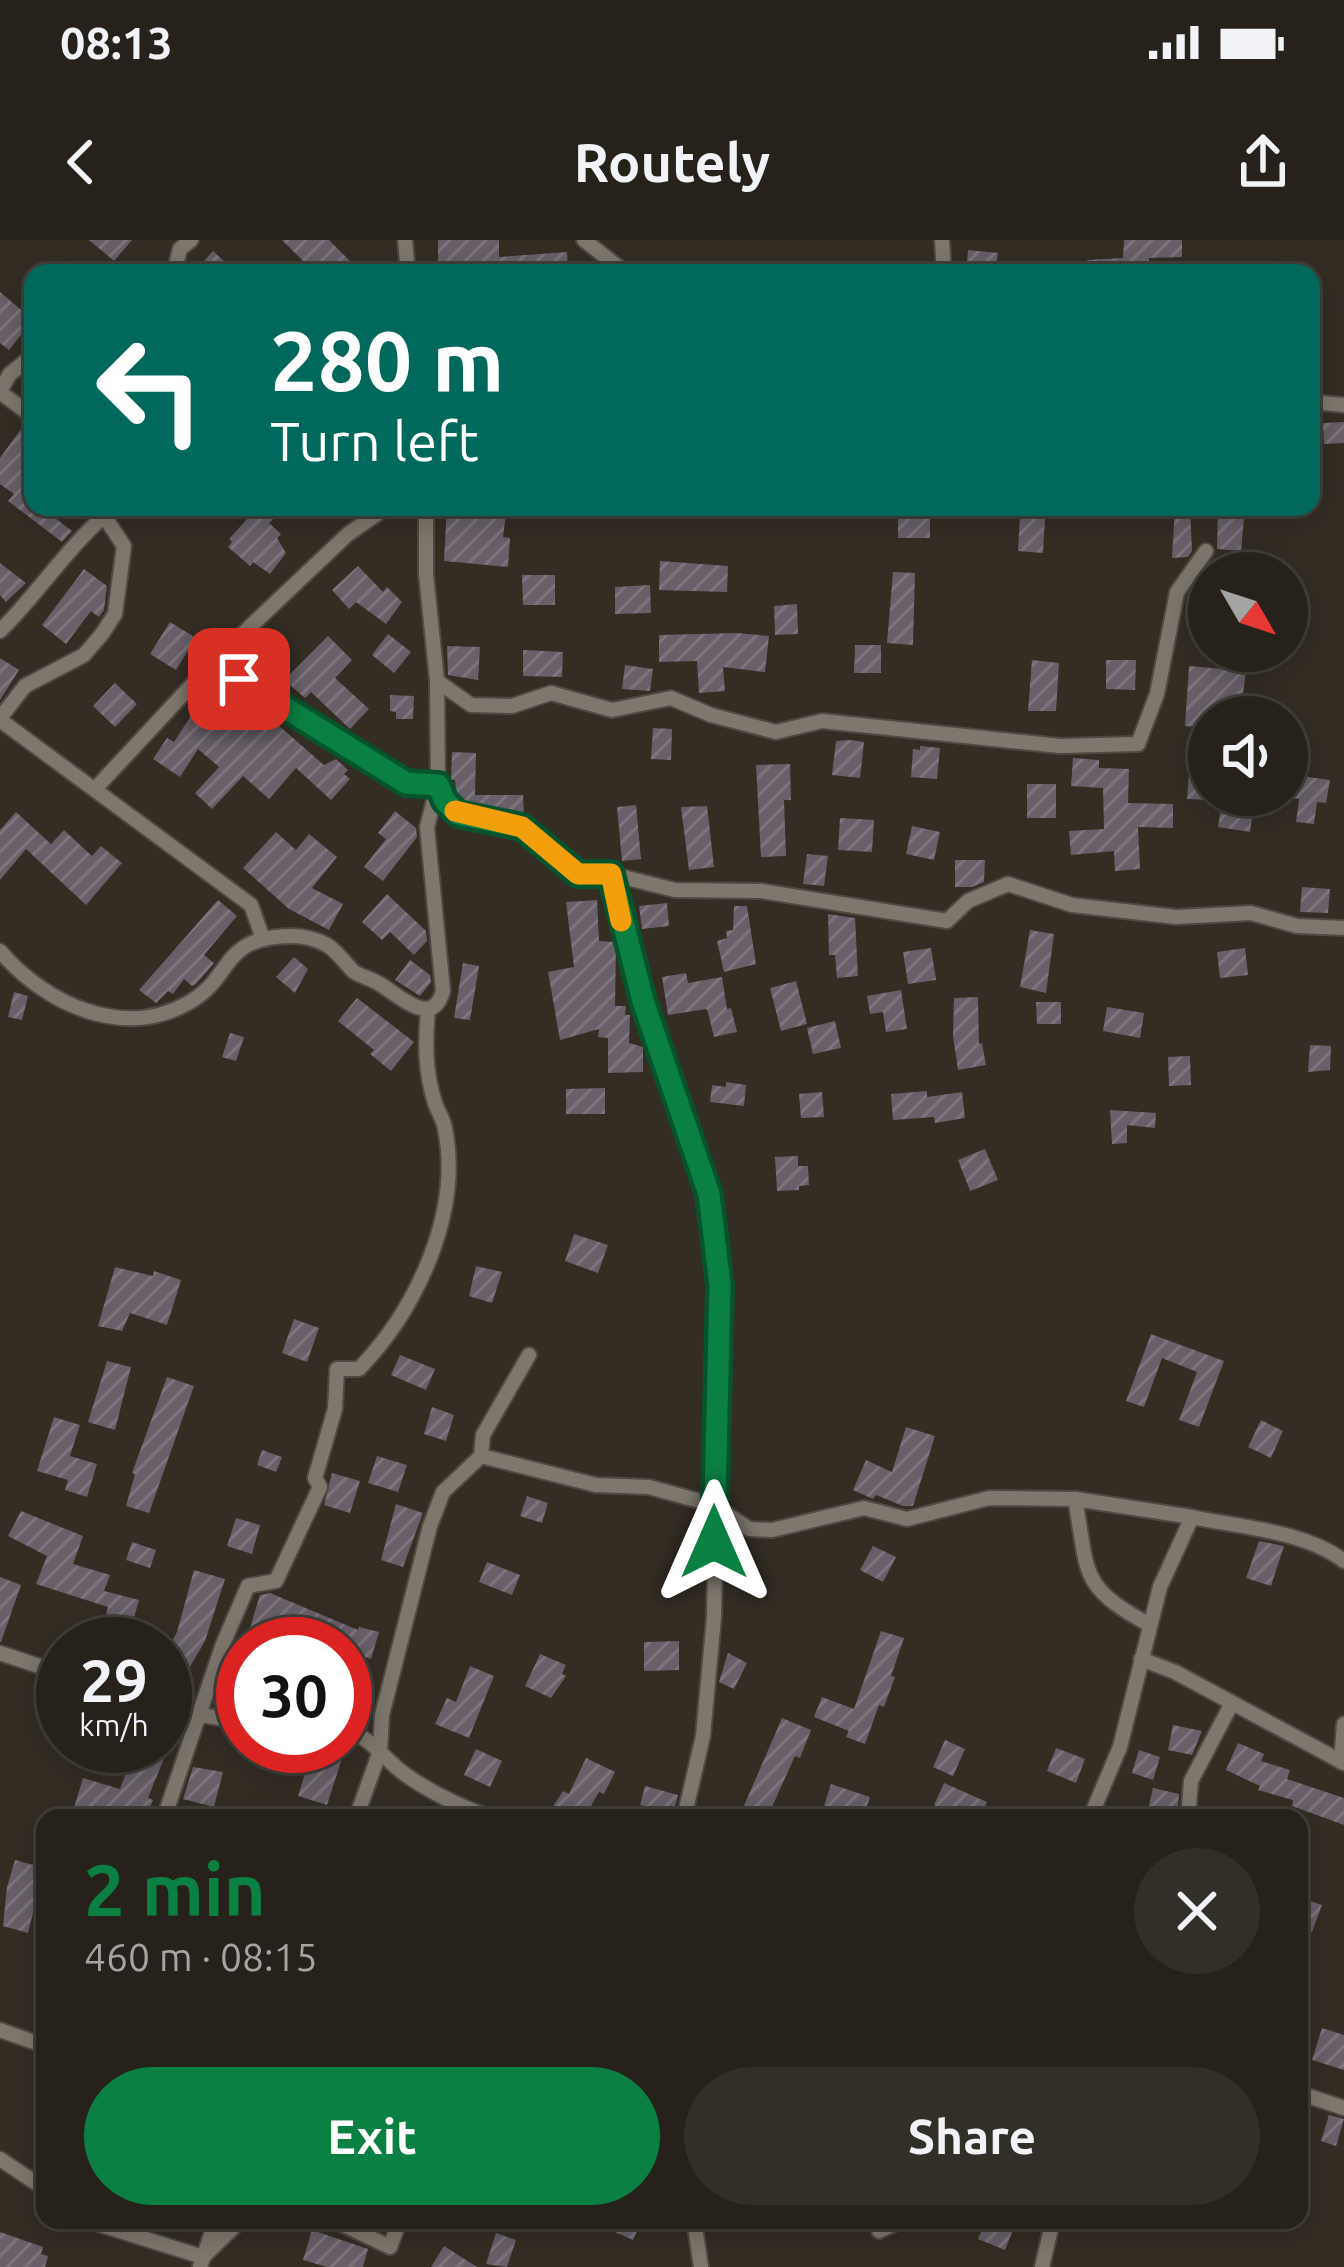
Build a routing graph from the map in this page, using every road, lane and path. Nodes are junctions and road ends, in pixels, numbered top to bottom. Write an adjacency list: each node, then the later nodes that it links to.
1 (191, 240): 3 (street)
2 (584, 240): 4 (street)
3 (176, 264)
4 (615, 264)
5 (24, 363): 6 (street)
6 (0, 392): 7 (street)
7 (24, 410)
8 (104, 516): 13 (street)
9 (112, 516): 16 (street)
10 (374, 516): 14 (street)
11 (425, 516): 15 (street)
12 (1206, 551): 15 (street)
13 (0, 631)
14 (215, 658): 17 (street); 18 (street)
15 (437, 681): 17 (street)
16 (0, 719): 18 (street)
17 (438, 785): 19 (street); 23 (street)
18 (94, 790): 21 (street)
19 (611, 874): 20 (street); 27 (street)
20 (1344, 928)
21 (262, 936): 22 (street); 23 (street)
22 (0, 951)
23 (428, 1010): 36 (street)
24 (529, 1355): 25 (street)
25 (481, 1456): 27 (street); 40 (street)
26 (1075, 1499): 27 (street); 28 (street); 30 (street)
27 (714, 1505): 45 (street)
28 (1192, 1517): 29 (street); 30 (street)
29 (1344, 1561)
30 (1150, 1625): 32 (street)
31 (0, 1652): 33 (street)
32 (1141, 1659): 34 (street); 46 (street)
33 (36, 1665)
34 (1232, 1703): 41 (street); 47 (street)
35 (192, 1712): 36 (street)
36 (201, 1718): 37 (street); 42 (street)
37 (216, 1719)
38 (1344, 1724): 41 (street)
39 (372, 1744): 40 (street)
40 (380, 1751): 43 (street); 44 (street)
41 (1342, 1763)
42 (167, 1809)
43 (359, 1809)
44 (464, 1809)
45 (686, 1809)
46 (1094, 1809)
47 (1188, 1809)
48 (0, 2030): 49 (street)
49 (36, 2043)
50 (1308, 2096): 51 (street)
51 (1344, 2108)
52 (0, 2160): 53 (street)
53 (36, 2183)
54 (104, 2229): 64 (street)
55 (213, 2229): 64 (street)
56 (232, 2229): 64 (street)
57 (352, 2229): 63 (street)
58 (397, 2229): 63 (street)
59 (695, 2229): 66 (street)
60 (883, 2229): 62 (street)
61 (1050, 2229): 67 (street)
62 (879, 2231)
63 (390, 2247): 65 (street)
64 (201, 2262)
65 (385, 2267)
66 (701, 2267)
67 (1042, 2267)

